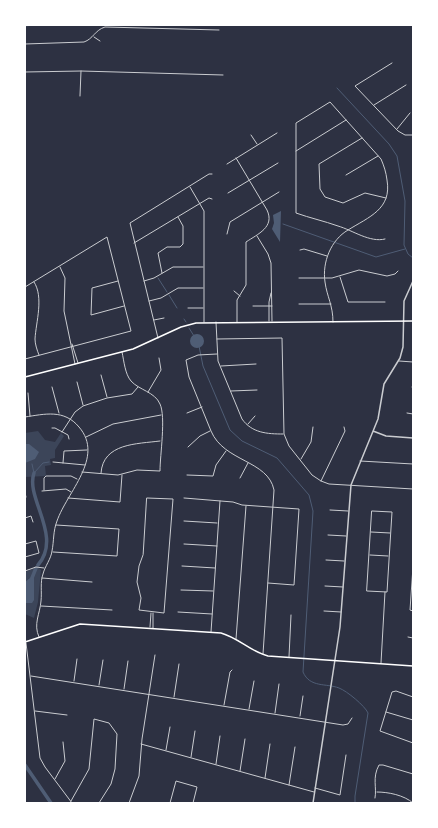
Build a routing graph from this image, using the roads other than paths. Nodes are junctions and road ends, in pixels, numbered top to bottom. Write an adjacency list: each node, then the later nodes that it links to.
1 (157, 25): 4 (street)
2 (196, 25): 5 (street)
3 (116, 26): 4 (street); 7 (street)
4 (157, 29): 5 (street)
5 (196, 30): 6 (street)
6 (219, 30)
7 (94, 36): 8 (street); 9 (street)
8 (100, 41)
9 (25, 44)
10 (392, 63): 16 (street)
11 (81, 71): 12 (street); 13 (street); 15 (street)
12 (25, 72)
13 (222, 75)
14 (406, 85): 16 (street)
15 (80, 96)
16 (373, 105): 19 (street)
17 (410, 113): 19 (street)
18 (346, 120): 23 (street); 25 (street); 25 (street)
19 (397, 130): 22 (street)
20 (278, 133): 24 (street)
21 (251, 135): 24 (street)
22 (413, 135)
23 (363, 138): 26 (street); 36 (street)
24 (258, 145): 27 (street)
25 (296, 151): 41 (street)
26 (379, 156): 31 (street); 36 (street)
27 (236, 158): 29 (street); 32 (street)
28 (278, 163): 32 (street)
29 (227, 164)
30 (212, 174): 33 (street)
31 (346, 175)
32 (249, 180): 35 (street); 38 (street)
33 (189, 186): 39 (street); 45 (street)
34 (279, 192): 38 (street)
35 (228, 193)
36 (386, 198): 41 (street)
37 (212, 199): 39 (street)
38 (262, 202): 42 (street); 43 (street)
39 (200, 203): 40 (street); 49 (street)
40 (178, 216): 45 (street); 51 (street)
41 (348, 230): 44 (street); 47 (street)
42 (227, 234)
43 (257, 235): 62 (street); 63 (street)
44 (386, 238)
45 (134, 243): 56 (street)
46 (300, 250): 47 (street)
47 (327, 256): 54 (street)
48 (60, 266): 55 (street); 58 (street); 86 (street)
49 (204, 267): 51 (street); 60 (street)
50 (398, 271): 52 (street)
51 (162, 273): 56 (street)
52 (340, 276): 54 (street); 65 (street)
53 (299, 278): 54 (street)
54 (325, 278): 67 (street)
55 (118, 281): 68 (street); 68 (street)
56 (144, 281): 64 (street)
57 (413, 281): 76 (street)
58 (34, 282): 59 (street); 91 (street)
59 (25, 287)
60 (204, 288): 64 (street); 73 (street)
61 (234, 291): 63 (street)
62 (271, 292): 70 (street); 71 (street)
63 (240, 296): 80 (street)
64 (148, 301): 75 (street)
65 (385, 302)
66 (299, 304): 67 (street)
67 (332, 304): 83 (street)
68 (124, 306): 87 (street)
69 (253, 306): 70 (street)
70 (269, 306): 71 (street); 81 (street)
71 (272, 306): 82 (street)
72 (188, 308): 73 (street)
73 (204, 308): 78 (street)
74 (164, 318): 75 (street)
75 (154, 320): 84 (street)
76 (403, 321): 77 (main road); 83 (main road); 94 (street)
77 (413, 321)
78 (204, 322): 79 (main road); 84 (main road)
79 (216, 322): 80 (main road); 85 (street)
80 (237, 322): 81 (main road)
81 (269, 322): 82 (main road)
82 (272, 322): 83 (main road)
83 (333, 322)
84 (158, 338): 89 (main road)
85 (217, 339): 90 (street); 128 (street)
86 (72, 344): 87 (street); 88 (street)
87 (74, 346): 88 (street); 96 (street)
88 (71, 347): 91 (street); 97 (street)
89 (122, 352): 96 (main road); 104 (street)
90 (217, 354): 99 (street); 111 (street)
91 (39, 355): 93 (street)
92 (159, 358): 107 (street)
93 (25, 359)
94 (398, 361): 95 (street); 126 (street)
95 (413, 362)
96 (78, 363): 97 (main road)
97 (75, 364): 101 (main road)
98 (256, 364): 99 (street)
99 (220, 366): 106 (street)
100 (101, 375): 109 (street)
101 (25, 377)
102 (77, 382): 110 (street)
103 (52, 387): 114 (street)
104 (138, 387): 107 (street); 109 (street)
105 (257, 390): 106 (street)
106 (230, 392): 121 (street)
107 (148, 393): 116 (street)
108 (28, 394): 117 (street)
109 (107, 398): 110 (street)
110 (83, 406): 120 (street)
111 (202, 407): 112 (street); 125 (street)
112 (187, 413)
113 (407, 413): 115 (street)
114 (59, 414): 117 (street); 120 (street)
115 (413, 414)
116 (161, 415): 129 (street); 132 (street)
117 (30, 416): 119 (street)
118 (255, 416): 121 (street)
119 (25, 417)
120 (70, 419): 127 (street); 129 (street)
121 (248, 425): 128 (street)
122 (313, 427): 136 (street)
123 (344, 427): 149 (street)
124 (52, 428): 127 (street)
125 (210, 431): 133 (street); 135 (street)
126 (373, 431): 131 (street); 137 (street)
127 (62, 432): 130 (street)
128 (284, 434): 136 (street)
129 (85, 437): 134 (street)
130 (69, 438)
131 (413, 438)
132 (161, 441): 144 (street); 145 (street)
133 (188, 447)
134 (88, 450): 139 (street); 142 (street)
135 (226, 451): 140 (street); 146 (street)
136 (300, 460): 149 (street)
137 (360, 461): 141 (street); 150 (street)
138 (53, 462): 139 (street)
139 (63, 463): 142 (street)
140 (248, 463): 147 (street); 159 (street)
141 (413, 464)
142 (85, 465): 143 (street)
143 (82, 472): 144 (street); 148 (street)
144 (101, 473): 145 (street)
145 (122, 474): 155 (street)
146 (187, 474)
147 (240, 478)
148 (78, 479): 152 (street); 152 (street)
149 (321, 482): 150 (street)
150 (351, 485): 151 (street); 161 (street)
151 (413, 489)
152 (71, 492): 155 (street)
153 (25, 493): 154 (street)
154 (26, 497)
155 (68, 498): 166 (street)
156 (184, 498): 157 (street)
157 (220, 501): 158 (street); 165 (street)
158 (246, 506): 159 (street); 208 (street)
159 (273, 507): 187 (street); 187 (street)
160 (330, 510): 161 (street)
161 (348, 510): 170 (street)
162 (25, 518): 164 (street)
163 (184, 521): 165 (street)
164 (33, 522)
165 (218, 524): 173 (street)
166 (55, 525): 174 (street); 174 (street)
167 (371, 532): 168 (street); 168 (street); 175 (street)
168 (391, 533): 176 (street)
169 (328, 535): 170 (street)
170 (346, 536): 179 (street)
171 (25, 544): 177 (street)
172 (184, 544): 173 (street)
173 (217, 546): 183 (street)
174 (52, 552): 182 (street)
175 (369, 555): 176 (street); 192 (street)
176 (390, 556): 192 (street)
177 (25, 557)
178 (326, 560): 179 (street)
179 (345, 562): 189 (street)
180 (182, 566): 183 (street)
181 (413, 567): 196 (street)
182 (45, 568): 184 (street); 185 (street)
183 (215, 568): 191 (street)
184 (25, 571)
185 (42, 578): 186 (street); 193 (street)
186 (92, 582)
187 (268, 583): 212 (street)
188 (325, 586): 189 (street)
189 (343, 587): 200 (street)
190 (181, 590): 191 (street)
191 (214, 592): 201 (street)
192 (385, 592): 219 (street)
193 (40, 606): 194 (street); 206 (street)
194 (112, 610)
195 (324, 611): 200 (street)
196 (413, 611)
197 (151, 612): 198 (street); 198 (street); 203 (street)
198 (153, 612): 204 (street)
199 (178, 612): 201 (street)
200 (341, 612): 217 (street)
201 (212, 614): 205 (street)
202 (291, 615): 213 (street)
203 (150, 628): 204 (main road); 206 (main road)
204 (153, 629): 205 (main road)
205 (211, 632): 208 (main road)
206 (39, 637): 210 (main road)
207 (408, 637): 209 (street)
208 (236, 638): 212 (main road)
209 (413, 638)
210 (26, 642): 222 (street)
211 (155, 655): 228 (street)
212 (263, 655): 213 (main road)
213 (289, 658): 217 (main road)
214 (77, 659): 224 (street)
215 (102, 660): 226 (street)
216 (128, 661): 227 (street)
217 (335, 661): 219 (main road); 241 (street)
218 (179, 664): 230 (street)
219 (381, 664): 220 (main road)
220 (413, 666)
221 (232, 670): 232 (street)
222 (31, 676): 224 (street); 234 (street)
223 (254, 681): 233 (street)
224 (74, 682): 226 (street)
225 (279, 684): 236 (street)
226 (99, 686): 227 (street)
227 (124, 690): 228 (street)
228 (149, 693): 230 (street); 248 (street)
229 (303, 696): 238 (street)
230 (174, 697): 232 (street)
231 (413, 697): 235 (street)
232 (224, 705): 233 (street)
233 (249, 709): 236 (street)
234 (35, 711): 237 (street); 257 (street)
235 (386, 711): 240 (street); 247 (street)
236 (274, 713): 238 (street)
237 (67, 715)
238 (300, 717): 241 (street)
239 (352, 718): 241 (street)
240 (413, 720)
241 (325, 721): 260 (street)
242 (170, 726): 251 (street)
243 (195, 731): 253 (street)
244 (220, 736): 254 (street)
245 (245, 739): 255 (street)
246 (63, 742): 257 (street)
247 (413, 743)
248 (141, 744): 251 (street); 266 (street)
249 (270, 744): 258 (street)
250 (295, 748): 259 (street)
251 (166, 750): 253 (street)
252 (346, 754): 260 (street)
253 (191, 758): 254 (street)
254 (216, 765): 255 (street)
255 (240, 772): 258 (street)
256 (413, 774): 262 (street)
257 (54, 779): 264 (street)
258 (265, 779): 259 (street)
259 (289, 786): 261 (street)
260 (315, 788): 261 (street)
261 (314, 792): 269 (street)
262 (376, 792): 263 (street); 270 (street)
263 (375, 798)
264 (71, 802): 265 (street)
265 (99, 803)
266 (129, 803)
267 (170, 803): 268 (street)
268 (193, 803)
269 (313, 803)
270 (413, 803)

